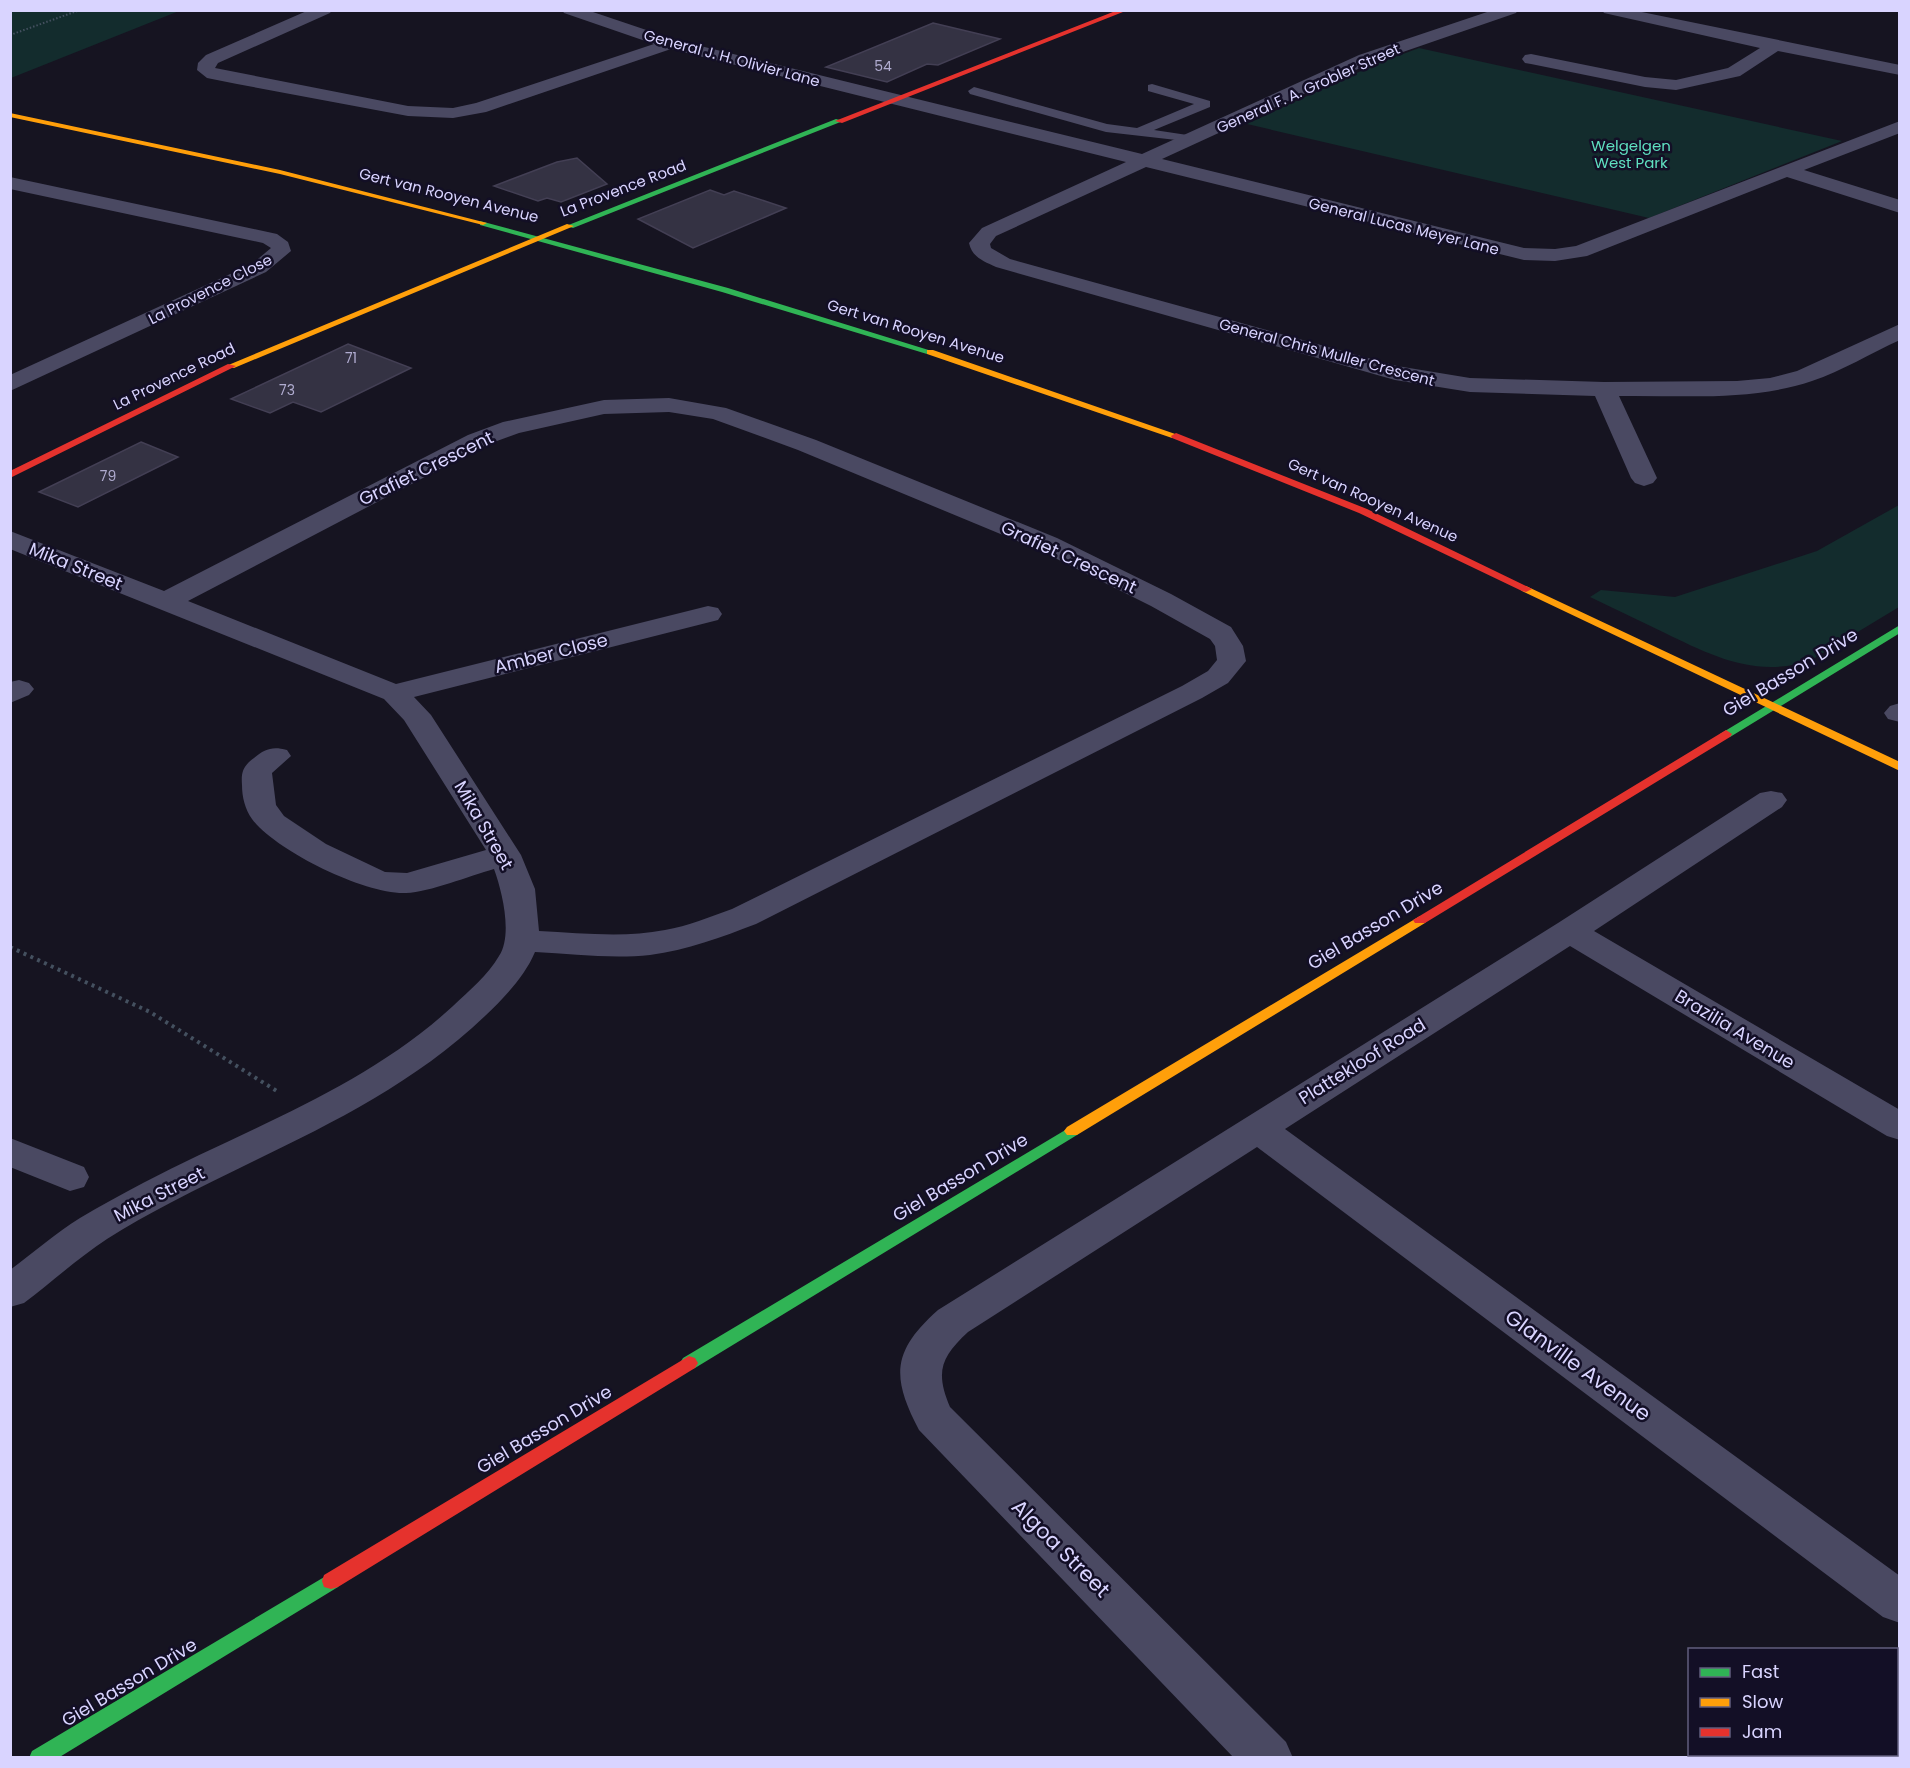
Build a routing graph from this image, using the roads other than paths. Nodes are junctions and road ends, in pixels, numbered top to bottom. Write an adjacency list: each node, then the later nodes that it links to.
1 (324, 10): 6 (street)
2 (570, 10): 6 (street, General J. H. Olivier Lane)
3 (1125, 10): 12 (street, La Provence Road)
4 (1510, 10): 18 (street, General F. A. Grobler Street)
5 (1610, 10): 7 (street)
6 (670, 44): 12 (street, General J. H. Olivier Lane)
7 (1774, 46): 8 (street); 9 (street)
8 (1531, 59)
9 (1899, 70)
10 (1152, 88): 17 (lane)
11 (974, 91): 13 (lane)
12 (896, 100): 16 (street, General Lucas Meyer Lane); 23 (street, La Provence Road)
13 (1051, 112): 16 (lane); 17 (lane)
14 (10, 115): 23 (street, Gert van Rooyen Avenue)
15 (1899, 127): 20 (street, General Lucas Meyer Lane)
16 (1008, 128): 19 (street, General Lucas Meyer Lane)
17 (1138, 133): 18 (lane)
18 (1190, 139): 19 (street, General F. A. Grobler Street)
19 (1143, 161): 20 (street, General Lucas Meyer Lane); 26 (street, General Chris Muller Crescent)
20 (1786, 171): 22 (street)
21 (10, 183): 25 (street, La Provence Close)
22 (1899, 207)
23 (543, 237): 27 (street, La Provence Road); 34 (street, Gert van Rooyen Avenue)
24 (1899, 330): 26 (street, General Chris Muller Crescent)
25 (10, 384)
26 (1604, 389): 28 (street)
27 (10, 475)
28 (1644, 478)
29 (10, 539): 30 (street, Mika Street)
30 (164, 602): 33 (street, Mika Street); 40 (street, Grafiet Crescent)
31 (708, 614): 33 (street, Amber Close)
32 (1899, 627): 34 (street, Giel Basson Drive)
33 (394, 693): 38 (street, Mika Street)
34 (1768, 707): 36 (street, Gert van Rooyen Avenue); 48 (street, Giel Basson Drive)
35 (276, 756): 38 (street)
36 (1899, 767)
37 (1771, 800): 39 (street, Plattekloof Road)
38 (505, 855): 40 (street, Mika Street)
39 (1570, 931): 41 (street, Plattekloof Road); 42 (street, Brazilia Avenue)
40 (523, 940): 45 (street, Mika Street)
41 (1257, 1127): 46 (street, Plattekloof Road); 47 (street, Glanville Avenue)
42 (1899, 1127)
43 (10, 1151): 44 (street)
44 (70, 1177)
45 (10, 1292)
46 (953, 1321): 49 (street, Algoa Street)
47 (1899, 1603)
48 (39, 1758)
49 (1268, 1758)

